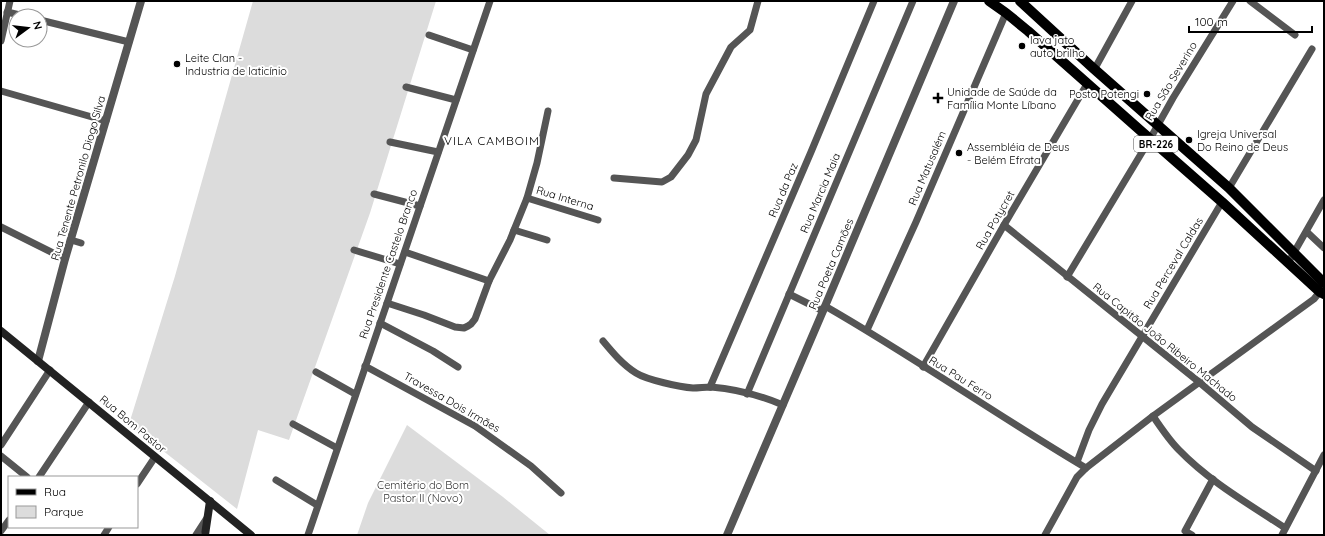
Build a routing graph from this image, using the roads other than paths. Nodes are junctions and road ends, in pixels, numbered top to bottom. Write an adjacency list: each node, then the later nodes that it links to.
1 (10, 1): 13 (street)
2 (140, 1): 20 (street, Rua Tenente Petronilo Diogo Silva)
3 (490, 1): 22 (street, Rua Presidente Castelo Branco)
4 (758, 1): 34 (street)
5 (874, 1): 75 (street, Rua da Paz)
6 (913, 1): 60 (street, Rua Marcia Maia)
7 (954, 1): 62 (street, Rua Poeta Camões)
8 (989, 1): 14 (main road, BR-226)
9 (1020, 1): 23 (main road, BR-226)
10 (1132, 1): 23 (street)
11 (1233, 1): 30 (street, Rua São Severino)
12 (1250, 1): 18 (street)
13 (7, 12): 16 (street)
14 (1006, 13): 24 (main road, BR-226); 64 (street, Rua Matusalém)
15 (48, 22): 20 (street)
16 (3, 23): 19 (street)
17 (429, 35): 22 (street)
18 (1295, 35)
19 (1, 41)
20 (129, 42): 29 (street, Rua Tenente Petronilo Diogo Silva)
21 (1312, 49): 35 (street)
22 (474, 50): 27 (street, Rua Presidente Castelo Branco)
23 (1094, 70): 30 (main road, BR-226)
24 (1087, 84): 31 (main road, BR-226); 42 (street, Rua Potycret)
25 (406, 87): 27 (street)
26 (1, 91): 29 (street)
27 (456, 100): 33 (street, Rua Presidente Castelo Branco)
28 (548, 111): 37 (street)
29 (106, 121): 46 (street, Rua Tenente Petronilo Diogo Silva)
30 (1157, 125): 31 (street, Rua São Severino); 35 (main road, BR-226)
31 (1150, 139): 39 (main road, BR-226); 56 (street, Rua São Severino)
32 (390, 142): 33 (street)
33 (438, 152): 40 (street, Rua Presidente Castelo Branco)
34 (614, 178)
35 (1229, 188): 52 (main road, BR-226)
36 (374, 194): 40 (street)
37 (527, 198): 41 (street, Rua Interna); 44 (street)
38 (1324, 200): 45 (street)
39 (1222, 202): 54 (main road, BR-226); 66 (street, Rua Perceval Caldas)
40 (420, 206): 51 (street, Rua Presidente Castelo Branco)
41 (598, 220)
42 (1004, 226): 56 (street, Rua Capitão João Ribeiro Machado); 71 (street, Rua Potycret)
43 (1, 227): 53 (street)
44 (514, 230): 47 (street); 57 (street)
45 (1307, 232): 49 (street); 52 (street)
46 (71, 240): 48 (street); 53 (street, Rua Tenente Petronilo Diogo Silva)
47 (547, 240)
48 (81, 244)
49 (1324, 248)
50 (354, 250): 55 (street)
51 (405, 252): 55 (street, Rua Presidente Castelo Branco); 57 (street)
52 (1294, 253): 54 (street); 58 (main road, BR-226)
53 (65, 259): 68 (street, Rua Tenente Petronilo Diogo Silva)
54 (1288, 263): 59 (main road, BR-226)
55 (400, 264): 61 (street, Rua Presidente Castelo Branco)
56 (1068, 277): 66 (street, Rua Capitão João Ribeiro Machado)
57 (489, 281): 61 (street)
58 (1324, 282)
59 (1323, 291): 74 (street)
60 (789, 294): 62 (street, Rua Pau Ferro); 77 (street, Rua Marcia Maia)
61 (387, 303): 63 (street, Rua Presidente Castelo Branco)
62 (824, 309): 64 (street, Rua Pau Ferro); 79 (street, Rua Poeta Camões)
63 (380, 323): 69 (street, Rua Presidente Castelo Branco); 70 (street)
64 (867, 330): 71 (street, Rua Pau Ferro)
65 (1, 331): 68 (main road, Rua Bom Pastor)
66 (1142, 336): 74 (street, Rua Capitão João Ribeiro Machado); 87 (street, Rua Perceval Caldas)
67 (603, 341): 75 (street)
68 (38, 360): 72 (main road, Rua Bom Pastor)
69 (365, 366): 76 (street, Rua Presidente Castelo Branco); 95 (street, Travessa Dois Irmães)
70 (458, 367)
71 (923, 367): 87 (street, Rua Pau Ferro)
72 (50, 370): 78 (main road, Rua Bom Pastor); 82 (street)
73 (316, 372): 76 (street)
74 (1199, 382): 80 (street); 89 (street, Rua Capitão João Ribeiro Machado)
75 (710, 387): 77 (street)
76 (355, 394): 83 (street, Rua Presidente Castelo Branco)
77 (747, 394): 79 (street)
78 (89, 402): 86 (main road, Rua Bom Pastor); 91 (street)
79 (783, 405): 106 (street, Rua Poeta Camões)
80 (1153, 416): 88 (street); 92 (street)
81 (293, 424): 83 (street)
82 (1, 445)
83 (337, 448): 97 (street, Rua Presidente Castelo Branco)
84 (1324, 455): 89 (street)
85 (1, 456): 90 (street)
86 (155, 457): 94 (street); 96 (main road, Rua Bom Pastor)
87 (1077, 462): 88 (street, Rua Pau Ferro)
88 (1086, 468): 107 (street)
89 (1316, 471): 101 (street)
90 (26, 476)
91 (40, 476)
92 (1213, 479): 101 (street); 108 (street)
93 (276, 480): 97 (street)
94 (138, 482)
95 (561, 492)
96 (210, 501): 98 (main road); 104 (main road, Rua Bom Pastor)
97 (317, 505): 105 (street, Rua Presidente Castelo Branco)
98 (207, 518): 102 (street); 103 (main road)
99 (8, 521): 100 (street)
100 (1, 531)
101 (1284, 532)
102 (196, 535)
103 (205, 535)
104 (251, 535)
105 (308, 535)
106 (727, 535)
107 (1045, 535)
108 (1192, 535)

